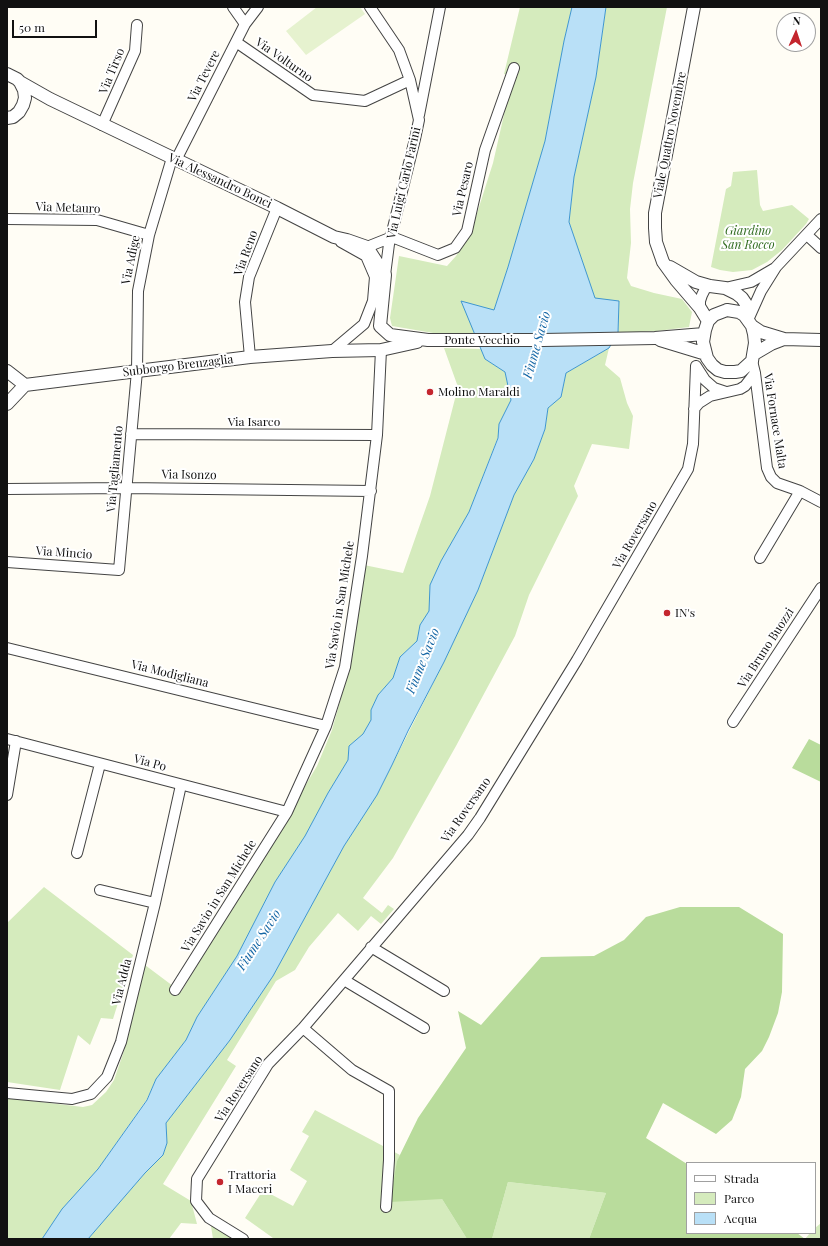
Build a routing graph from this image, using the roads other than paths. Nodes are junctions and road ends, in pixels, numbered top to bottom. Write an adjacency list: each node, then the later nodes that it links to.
1 (233, 7): 6 (street)
2 (258, 7): 6 (street, Via Tevere)
3 (370, 7): 12 (street, Via Luigi Carlo Farini)
4 (440, 7): 16 (street)
5 (694, 7): 28 (street, Viale Quattro Novembre)
6 (245, 24): 8 (street, Via Tevere)
7 (137, 25): 17 (street, Via Tirso)
8 (236, 42): 12 (street, Via Volturno); 18 (street, Via Tevere)
9 (7, 67): 11 (street)
10 (514, 68): 25 (street, Via Pesaro)
11 (15, 78): 13 (street); 14 (street, Via Alessandro Bonci)
12 (410, 80): 16 (street, Via Luigi Carlo Farini)
13 (25, 98): 14 (street, Via Alessandro Bonci); 15 (street)
14 (50, 100): 17 (street, Via Alessandro Bonci)
15 (7, 118)
16 (418, 120): 25 (street, Via Luigi Carlo Farini)
17 (102, 125): 18 (street, Via Alessandro Bonci)
18 (174, 159): 19 (street, Via Alessandro Bonci); 23 (street, Via Adige)
19 (277, 208): 24 (street, Via Alessandro Bonci); 44 (street, Via Reno)
20 (7, 219): 23 (street, Via Metauro)
21 (821, 219): 22 (street)
22 (807, 234): 27 (street); 29 (street)
23 (149, 235): 48 (street, Via Adige)
24 (334, 237): 26 (street, Via Alessandro Bonci); 42 (street)
25 (392, 237): 26 (street); 30 (street, Via Luigi Carlo Farini)
26 (368, 247): 30 (street)
27 (821, 248)
28 (663, 262): 31 (street); 33 (street, Viale Quattro Novembre)
29 (776, 267): 32 (street); 35 (street)
30 (385, 275): 39 (street, Via Luigi Carlo Farini)
31 (710, 286): 32 (street); 33 (street)
32 (725, 288): 35 (street)
33 (700, 308): 34 (street, Viale Quattro Novembre)
34 (708, 321): 35 (street); 36 (street)
35 (749, 322): 38 (street); 45 (street)
36 (704, 334): 37 (street, Ponte Vecchio); 43 (street)
37 (655, 338): 39 (street, Ponte Vecchio); 43 (street, Ponte Vecchio)
38 (784, 339): 40 (street); 45 (street)
39 (428, 340): 41 (street, Ponte Vecchio)
40 (821, 340)
41 (380, 350): 42 (street, Ponte Vecchio); 55 (street, Via Savio in San Michele)
42 (332, 351): 44 (street, Subborgo Brenzaglia)
43 (706, 356): 45 (street); 46 (street)
44 (250, 357): 48 (street, Subborgo Brenzaglia)
45 (753, 358): 49 (street, Via Fornace Malta)
46 (696, 366): 51 (street); 53 (street, Via Roversano)
47 (7, 371): 50 (street)
48 (136, 371): 50 (street, Subborgo Brenzaglia); 54 (street, Via Tagliamento)
49 (755, 373): 51 (street); 59 (street, Via Fornace Malta)
50 (25, 385): 52 (street)
51 (726, 392): 53 (street)
52 (7, 404)
53 (694, 409): 76 (street, Via Roversano)
54 (131, 434): 55 (street, Via Isarco); 56 (street, Via Tagliamento)
55 (377, 435): 58 (street, Via Savio in San Michele)
56 (126, 488): 57 (street, Via Isonzo); 58 (street, Via Isonzo); 63 (street, Via Tagliamento)
57 (7, 489)
58 (371, 490): 67 (street, Via Savio in San Michele)
59 (800, 491): 60 (street, Via Fornace Malta); 61 (street)
60 (821, 502)
61 (760, 558)
62 (7, 562): 63 (street, Via Mincio)
63 (119, 570)
64 (821, 588): 66 (street, Via Bruno Buozzi)
65 (7, 648): 67 (street, Via Modigliana)
66 (733, 722)
67 (326, 726): 72 (street, Via Savio in San Michele)
68 (11, 740): 69 (street, Via Po); 71 (street)
69 (100, 764): 70 (street, Via Po); 73 (street)
70 (181, 785): 72 (street, Via Po); 75 (street, Via Adda)
71 (7, 795)
72 (287, 812): 78 (street, Via Savio in San Michele)
73 (77, 853)
74 (100, 890): 75 (street)
75 (154, 903): 82 (street, Via Adda)
76 (372, 947): 77 (street, Via Roversano); 79 (street)
77 (344, 980): 80 (street, Via Roversano); 81 (street)
78 (175, 990)
79 (444, 991)
80 (303, 1028): 83 (street); 84 (street, Via Roversano)
81 (424, 1028)
82 (7, 1093)
83 (386, 1207)
84 (243, 1239)

